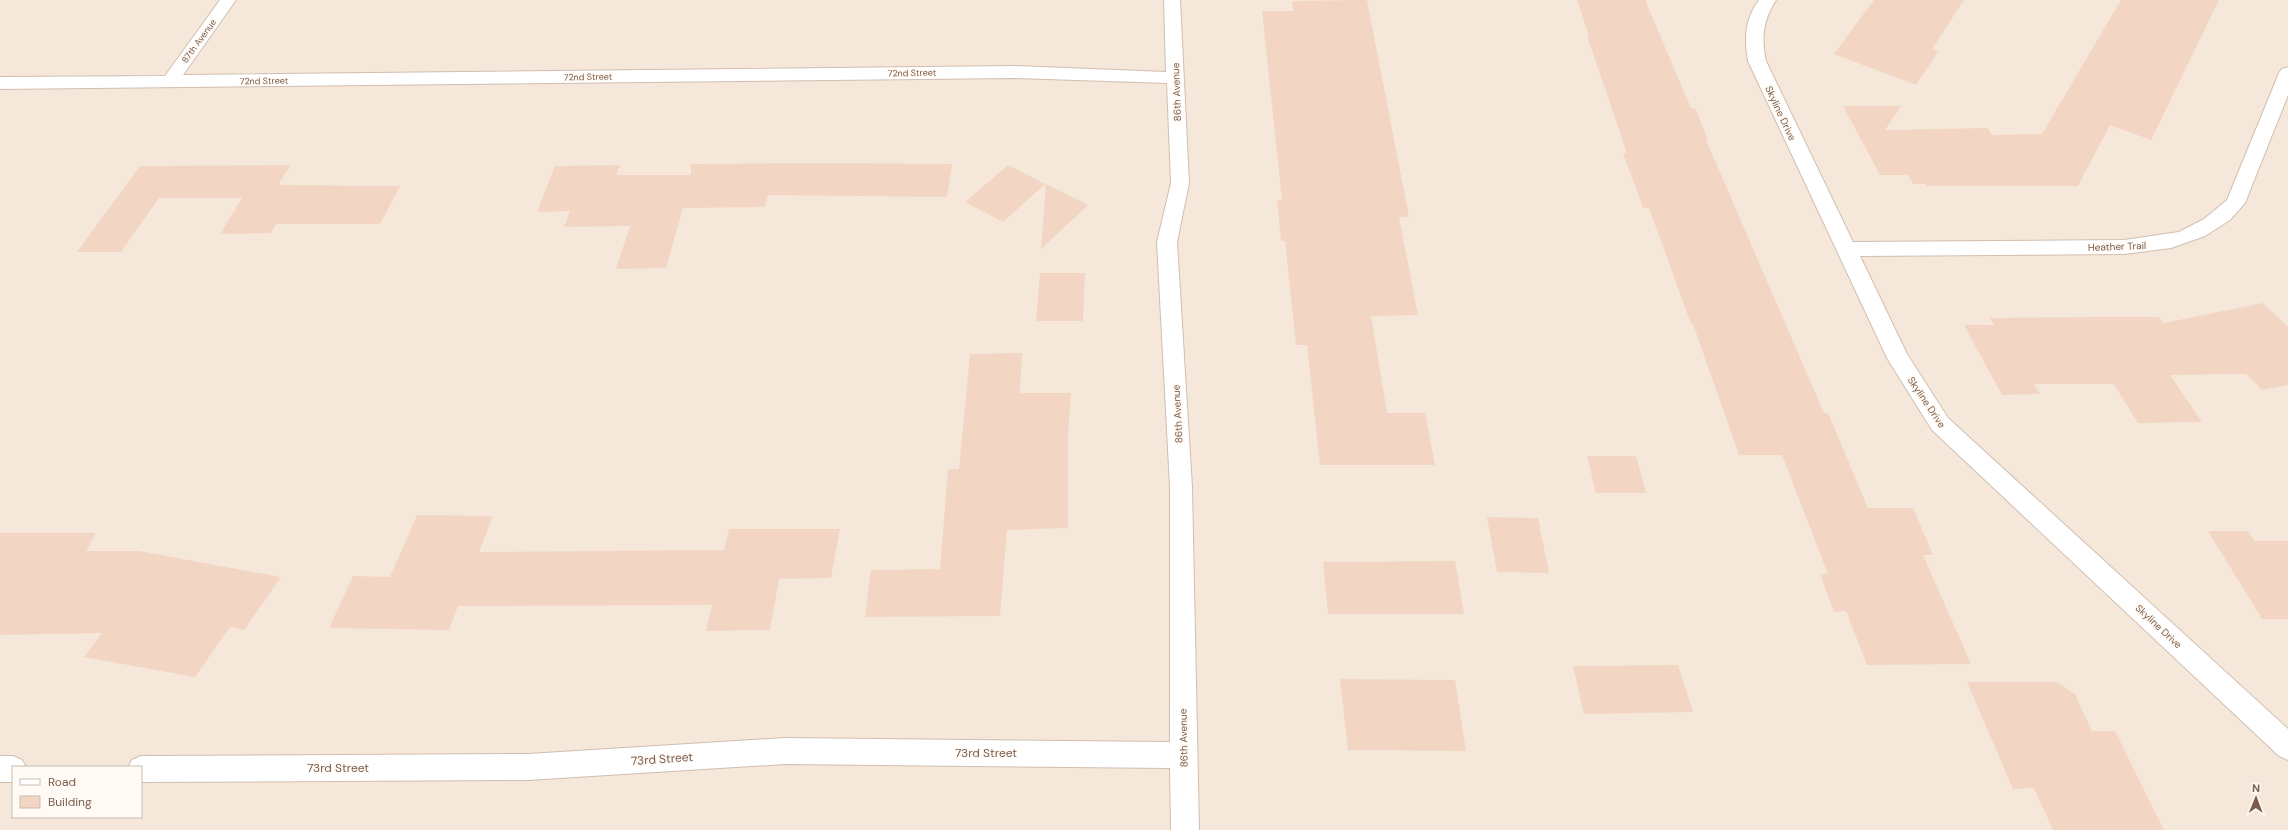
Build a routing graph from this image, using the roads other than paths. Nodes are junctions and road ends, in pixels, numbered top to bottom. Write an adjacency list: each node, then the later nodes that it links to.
1 (228, 0): 6 (street, 87th Avenue)
2 (1172, 0): 5 (street, 86th Avenue)
3 (1768, 0): 8 (street, Skyline Drive)
4 (2288, 73): 8 (street, Heather Trail)
5 (1176, 78): 6 (street, 72nd Street); 10 (street, 86th Avenue)
6 (169, 82): 7 (street, 72nd Street)
7 (0, 83)
8 (1845, 249): 9 (street, Skyline Drive)
9 (2287, 744)
10 (1183, 755): 13 (street, 73rd Street); 14 (street, 86th Avenue)
11 (0, 769): 12 (street)
12 (12, 769)
13 (142, 769)
14 (1186, 830)

